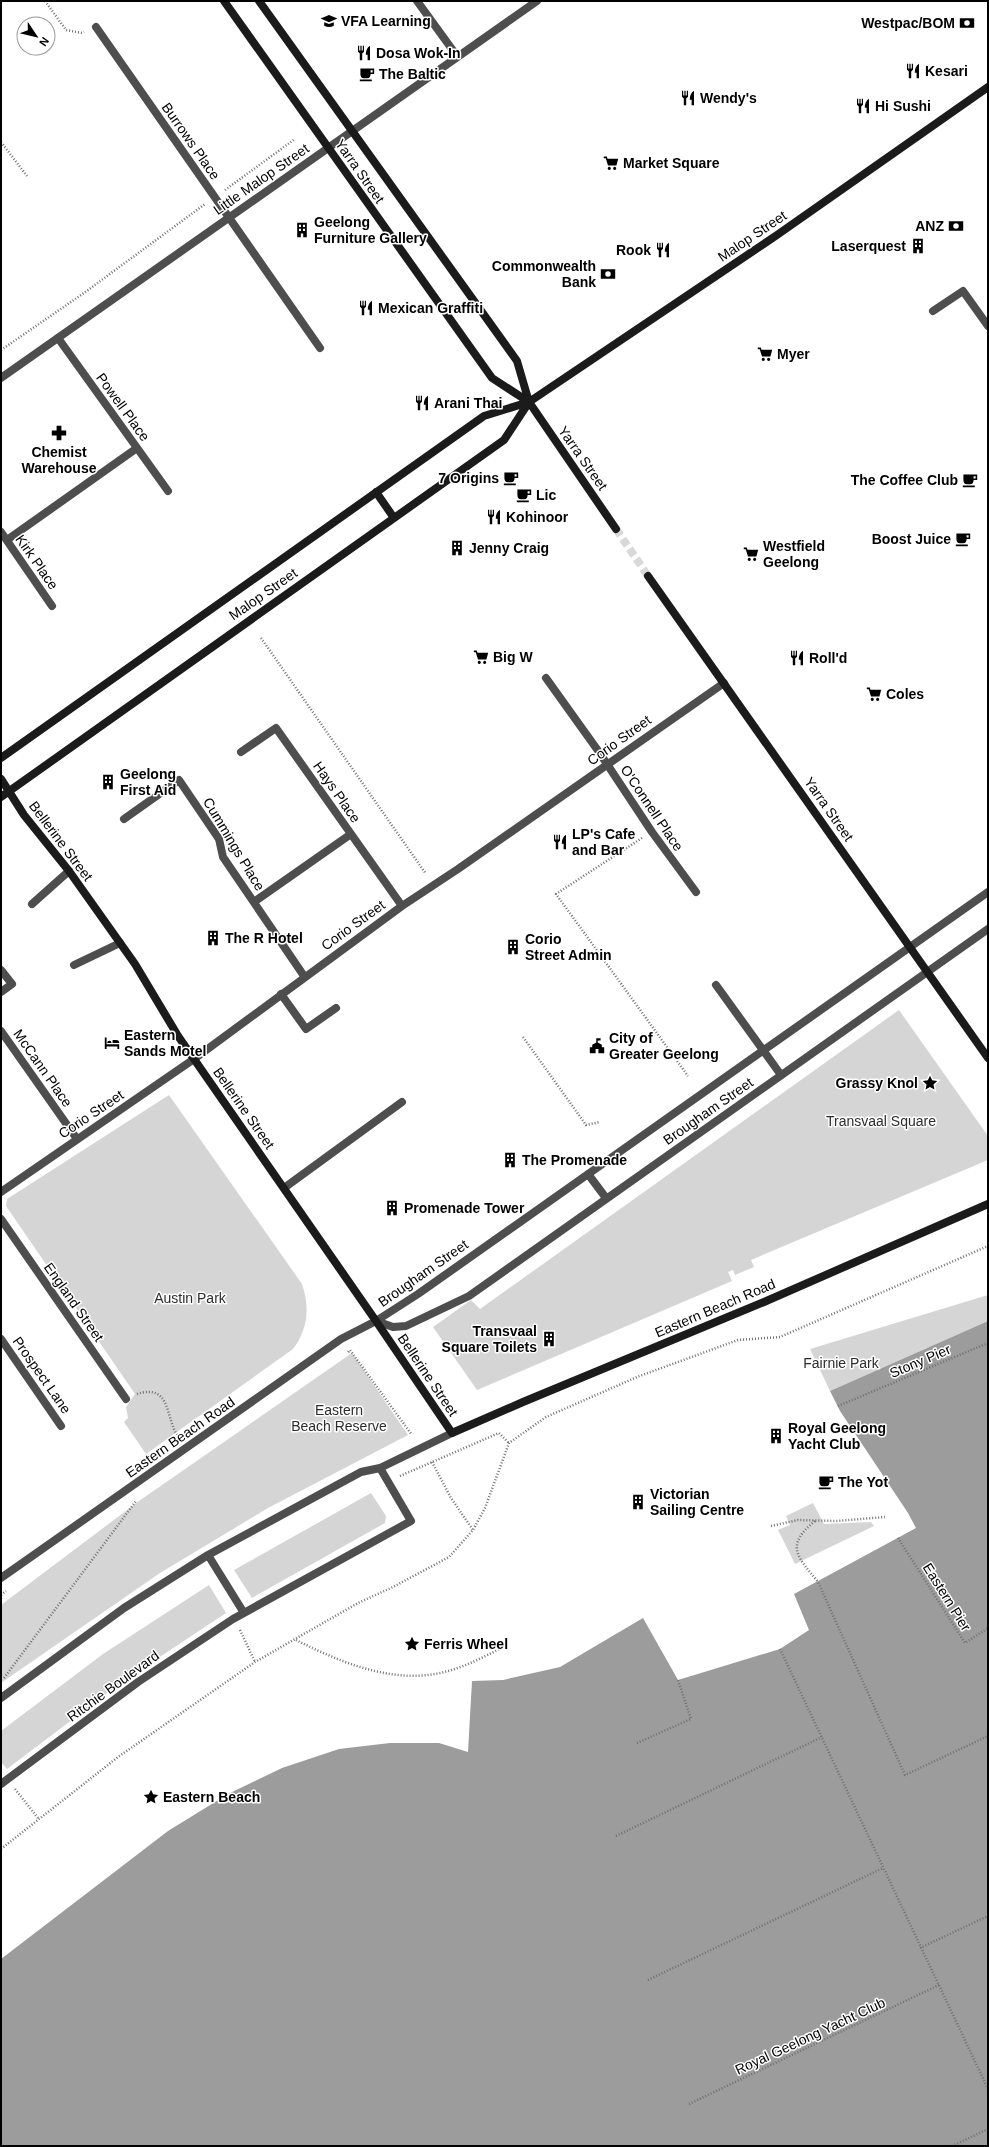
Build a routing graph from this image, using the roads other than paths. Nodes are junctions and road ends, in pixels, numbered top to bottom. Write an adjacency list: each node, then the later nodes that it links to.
1 (224, 1): 9 (street, Yarra Street)
2 (259, 1): 8 (street, Yarra Street)
3 (417, 1): 6 (street)
4 (537, 1): 6 (street, Little Malop Street)
5 (96, 27): 10 (street, Burrows Place)
6 (457, 56): 8 (street, Little Malop Street)
7 (988, 87): 16 (street, Malop Street)
8 (352, 132): 9 (street, Little Malop Street); 16 (street, Yarra Street)
9 (328, 149): 10 (street, Little Malop Street); 16 (street, Yarra Street)
10 (228, 218): 13 (street, Little Malop Street); 14 (street, Burrows Place)
11 (933, 311): 12 (street)
12 (988, 326)
13 (58, 338): 15 (street, Little Malop Street); 17 (street, Powell Place)
14 (320, 348)
15 (1, 378)
16 (529, 402): 19 (street, Malop Street); 20 (street, Malop Street); 21 (street, Yarra Street)
17 (137, 448): 18 (street, Powell Place); 23 (street)
18 (168, 491)
19 (376, 492): 20 (street); 29 (street, Malop Street)
20 (394, 518): 32 (street, Malop Street)
21 (616, 529)
22 (1, 532): 23 (street, Kirk Place)
23 (7, 540): 25 (street, Kirk Place)
24 (648, 576): 27 (street, Yarra Street)
25 (52, 606)
26 (546, 678): 30 (street, O'Connell Place)
27 (724, 683): 30 (street, Corio Street); 44 (street, Yarra Street)
28 (241, 752): 35 (street, Hays Place)
29 (1, 758)
30 (607, 765): 37 (street, O'Connell Place); 41 (street, Corio Street)
31 (1, 779): 32 (street, Bellerine Street)
32 (9, 791): 33 (street, Malop Street); 36 (street, Bellerine Street)
33 (1, 797)
34 (124, 819): 39 (street, Cummings Place)
35 (351, 834): 39 (street); 41 (street, Hays Place)
36 (69, 871): 40 (street); 43 (street, Bellerine Street)
37 (696, 892)
38 (988, 892): 44 (street, Brougham Street)
39 (254, 902): 48 (street, Cummings Place)
40 (32, 904)
41 (402, 906): 48 (street, Corio Street)
42 (988, 929): 47 (street, Brougham Street)
43 (120, 943): 45 (street); 56 (street, Bellerine Street)
44 (911, 946): 47 (street, Yarra Street); 54 (street, Brougham Street)
45 (74, 965)
46 (1, 970): 50 (street)
47 (928, 971): 55 (street, Yarra Street); 57 (street, Brougham Street)
48 (304, 976): 51 (street, Corio Street)
49 (716, 985): 54 (street)
50 (1, 992)
51 (281, 994): 52 (street); 56 (street, Corio Street)
52 (336, 1008)
53 (1, 1031): 59 (street, McCann Place)
54 (763, 1050): 57 (street); 60 (street, Brougham Street)
55 (988, 1058)
56 (194, 1059): 59 (street, Corio Street); 61 (street, Bellerine Street)
57 (781, 1075): 63 (street, Brougham Street)
58 (402, 1102): 61 (street)
59 (77, 1139): 62 (street, Corio Street)
60 (588, 1174): 63 (street); 66 (street, Brougham Street)
61 (284, 1188): 66 (street, Bellerine Street)
62 (1, 1192)
63 (606, 1198): 66 (street, Brougham Street)
64 (988, 1204): 71 (street, Eastern Beach Road)
65 (1, 1219): 69 (street, England Street)
66 (376, 1321): 71 (street, Bellerine Street); 74 (street, Eastern Beach Road)
67 (1, 1339): 68 (street, Prospect Lane)
68 (4, 1348): 70 (street, Prospect Lane)
69 (126, 1399)
70 (61, 1426)
71 (452, 1433): 72 (street)
72 (380, 1468): 73 (street); 75 (street, Ritchie Boulevard)
73 (208, 1556): 75 (street); 76 (street)
74 (1, 1578)
75 (244, 1613): 77 (street, Ritchie Boulevard)
76 (1, 1698)
77 (4, 1782)

